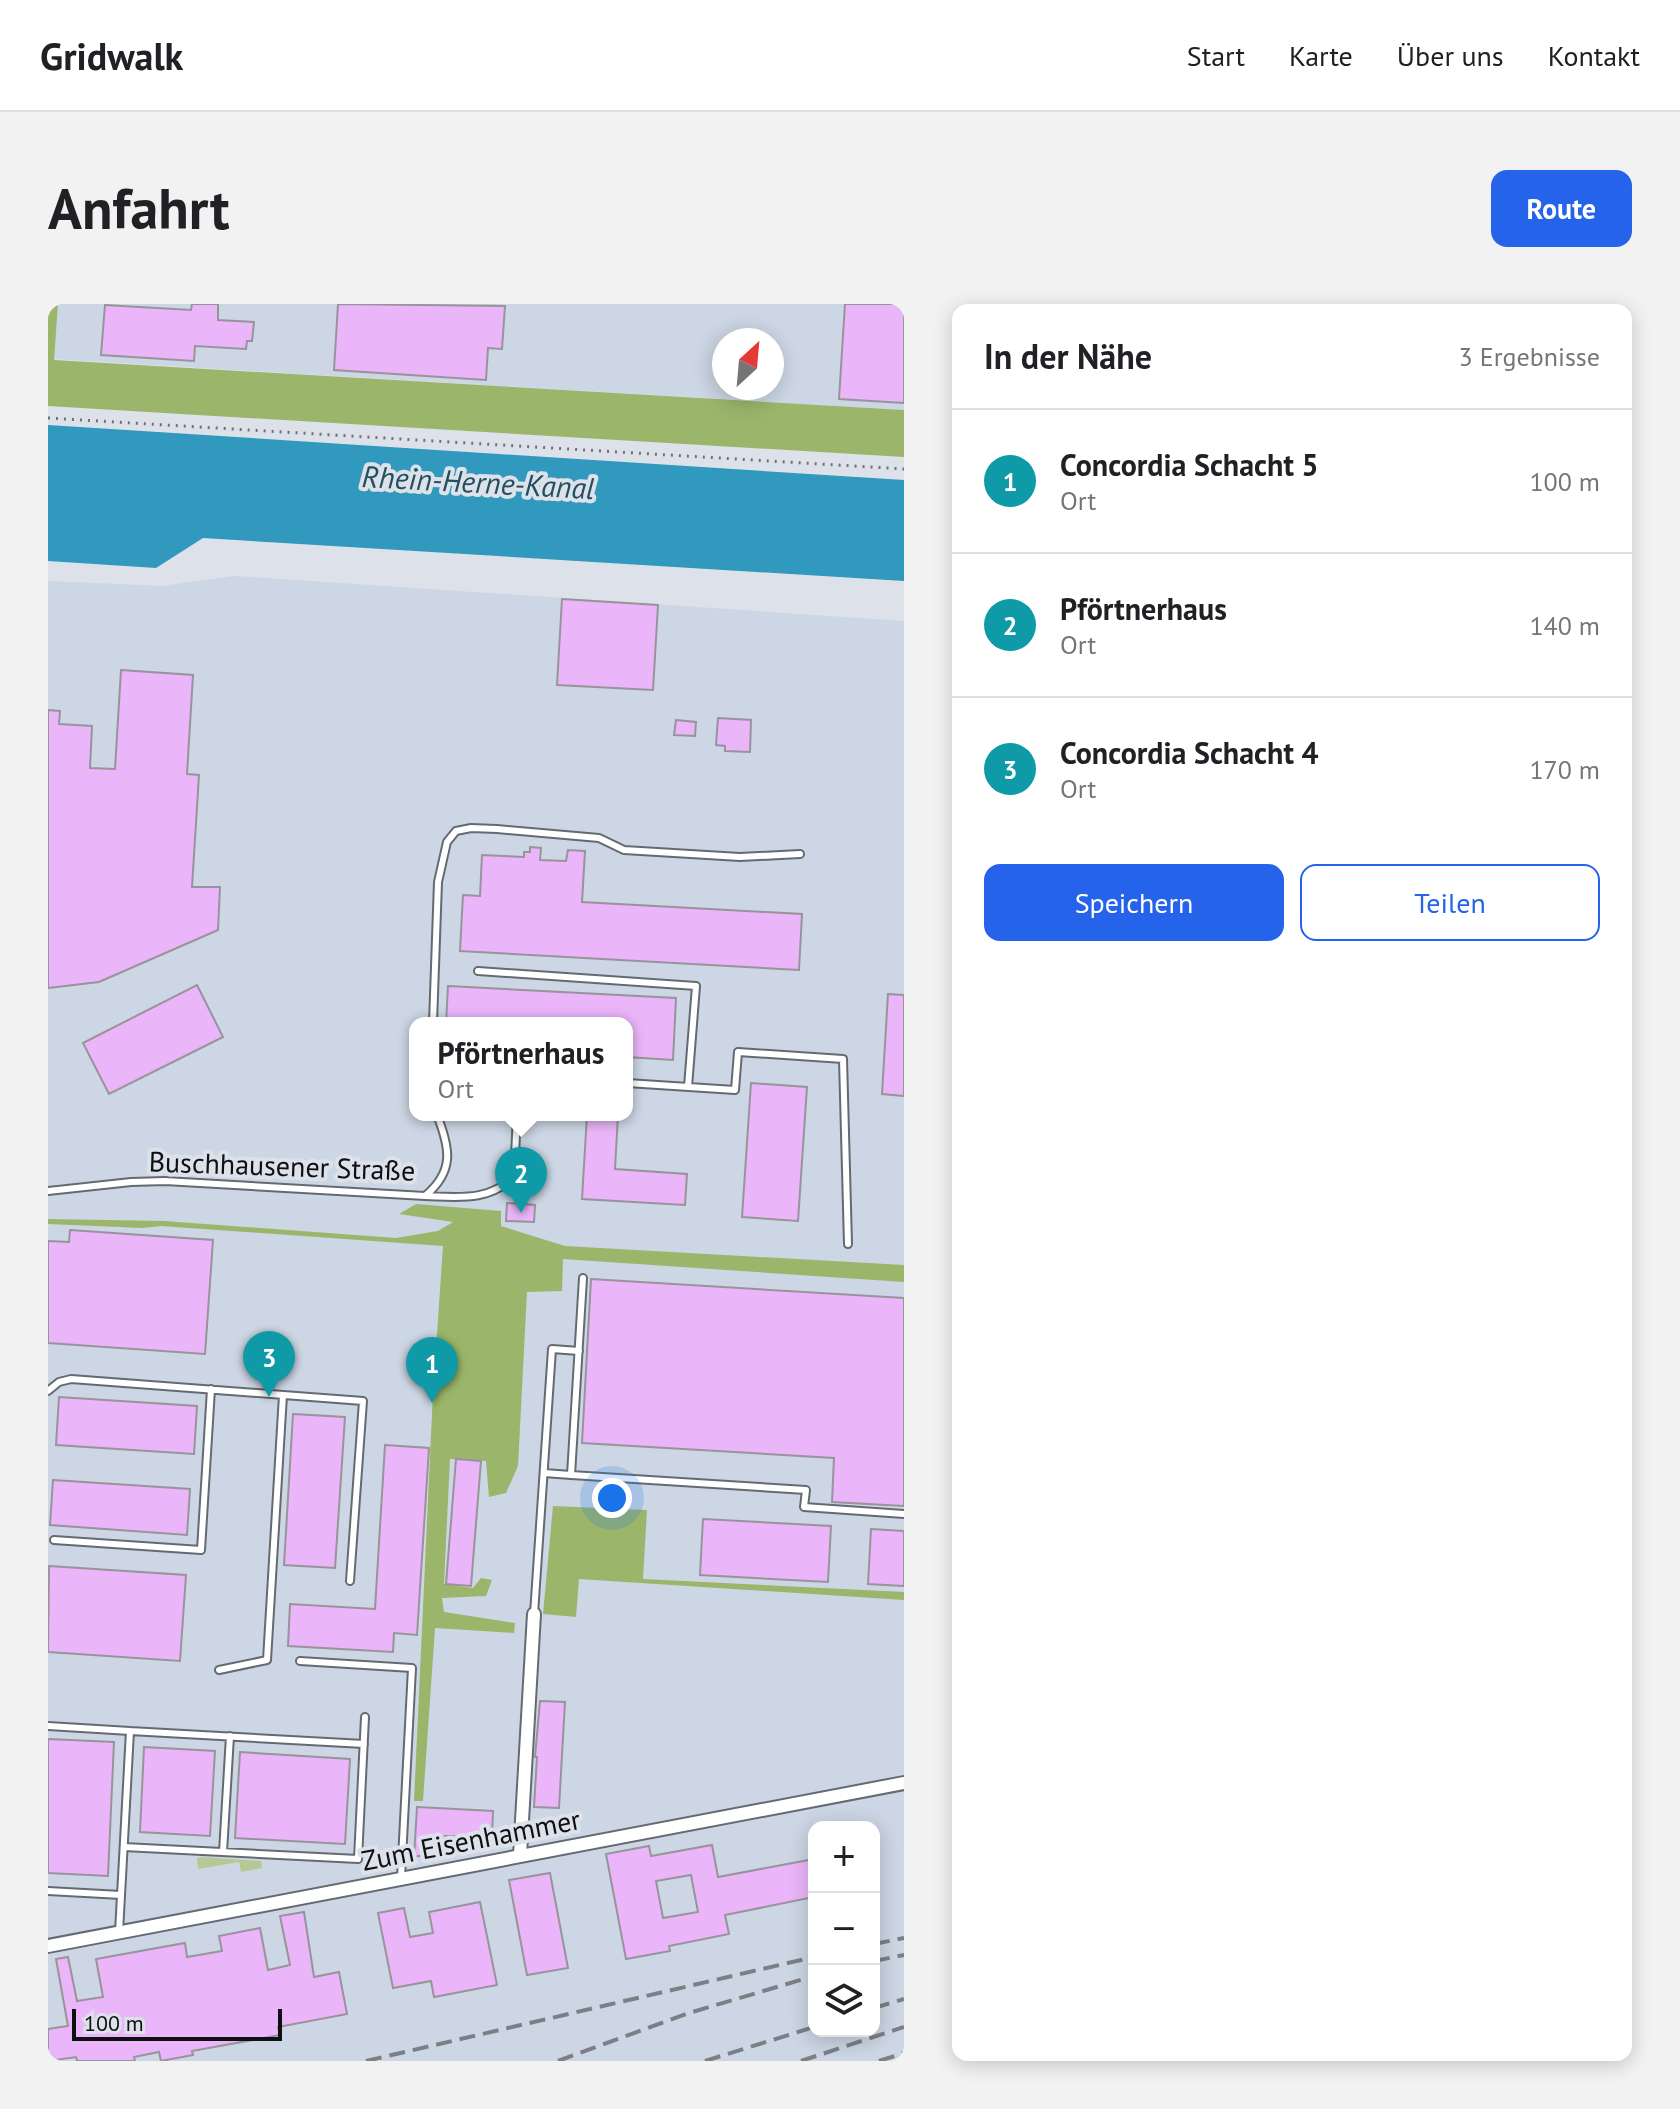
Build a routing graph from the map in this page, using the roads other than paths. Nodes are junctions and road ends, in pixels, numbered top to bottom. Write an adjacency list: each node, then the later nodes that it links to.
1 (800, 854): 3 (lane)
2 (478, 971): 5 (lane)
3 (433, 1017)
4 (633, 1083): 5 (lane)
5 (688, 1087): 10 (lane)
6 (439, 1121): 9 (lane, Buschhausener Straße)
7 (517, 1121): 9 (lane)
8 (48, 1191): 9 (lane, Buschhausener Straße)
9 (425, 1196)
10 (848, 1244)
11 (583, 1278): 12 (lane)
12 (579, 1351): 16 (lane); 17 (lane)
13 (211, 1389): 14 (lane); 15 (lane); 19 (lane)
14 (48, 1391)
15 (283, 1395): 20 (lane); 23 (lane)
16 (544, 1473): 17 (lane); 21 (lane)
17 (571, 1475): 18 (lane)
18 (904, 1514)
19 (54, 1540)
20 (350, 1581)
21 (534, 1614): 32 (street)
22 (300, 1661): 33 (lane)
23 (219, 1670)
24 (365, 1717): 28 (lane)
25 (48, 1726): 26 (lane)
26 (130, 1731): 27 (lane); 30 (lane)
27 (230, 1736): 28 (lane); 31 (lane)
28 (364, 1744): 31 (lane)
29 (904, 1783): 32 (street, Zum Eisenhammer)
30 (124, 1847): 31 (lane); 35 (lane)
31 (223, 1852)
32 (520, 1855): 33 (street, Zum Eisenhammer)
33 (401, 1878): 36 (street, Zum Eisenhammer)
34 (48, 1891): 35 (lane)
35 (121, 1895): 36 (lane)
36 (119, 1932): 37 (street, Zum Eisenhammer)
37 (48, 1946)

